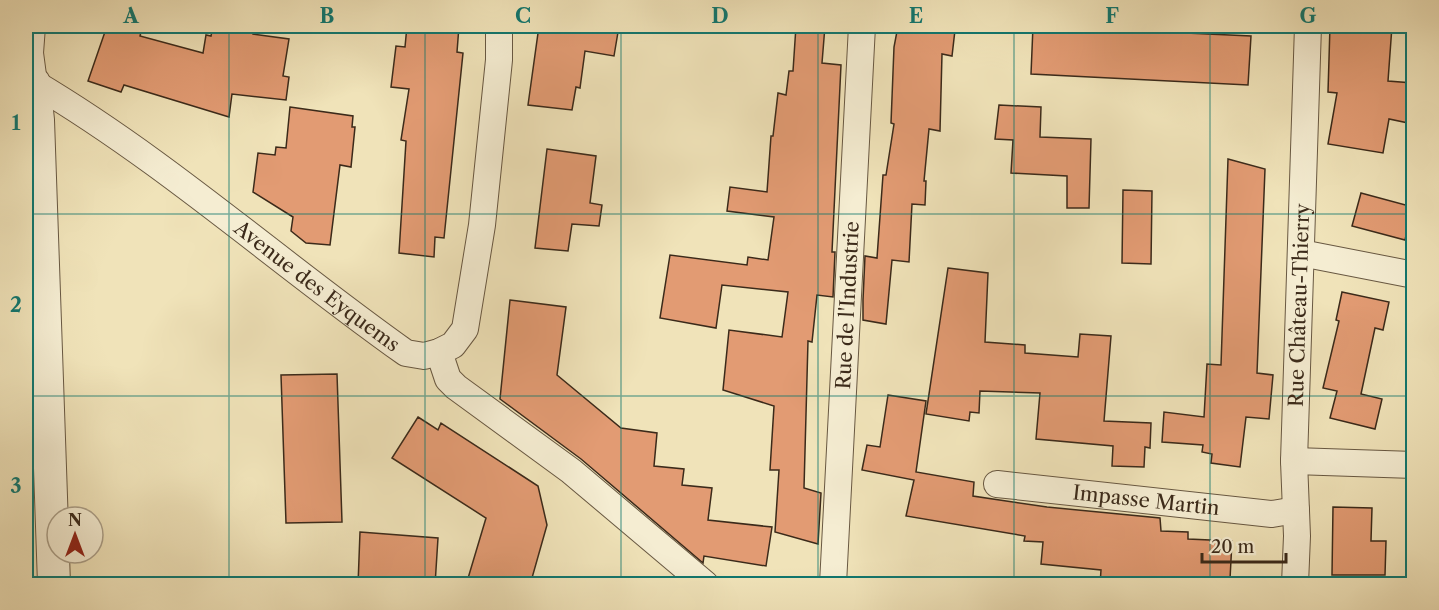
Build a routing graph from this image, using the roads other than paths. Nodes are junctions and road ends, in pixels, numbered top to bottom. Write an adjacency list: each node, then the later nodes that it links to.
1 (32, 26): 5 (street)
2 (499, 26): 8 (street)
3 (862, 26): 15 (street, Rue de l'Industrie)
4 (1308, 26): 6 (street, Rue Château-Thierry)
5 (30, 81): 8 (street, Avenue des Eyquems); 13 (street)
6 (1301, 253): 7 (street); 9 (street, Rue Château-Thierry)
7 (1413, 275)
8 (439, 352): 14 (street)
9 (1294, 461): 10 (street); 12 (street, Rue Château-Thierry)
10 (1413, 465)
11 (997, 484): 12 (street, Impasse Martin)
12 (1296, 510): 16 (street, Rue Château-Thierry)
13 (54, 585)
14 (705, 585)
15 (833, 585)
16 (1295, 585)

